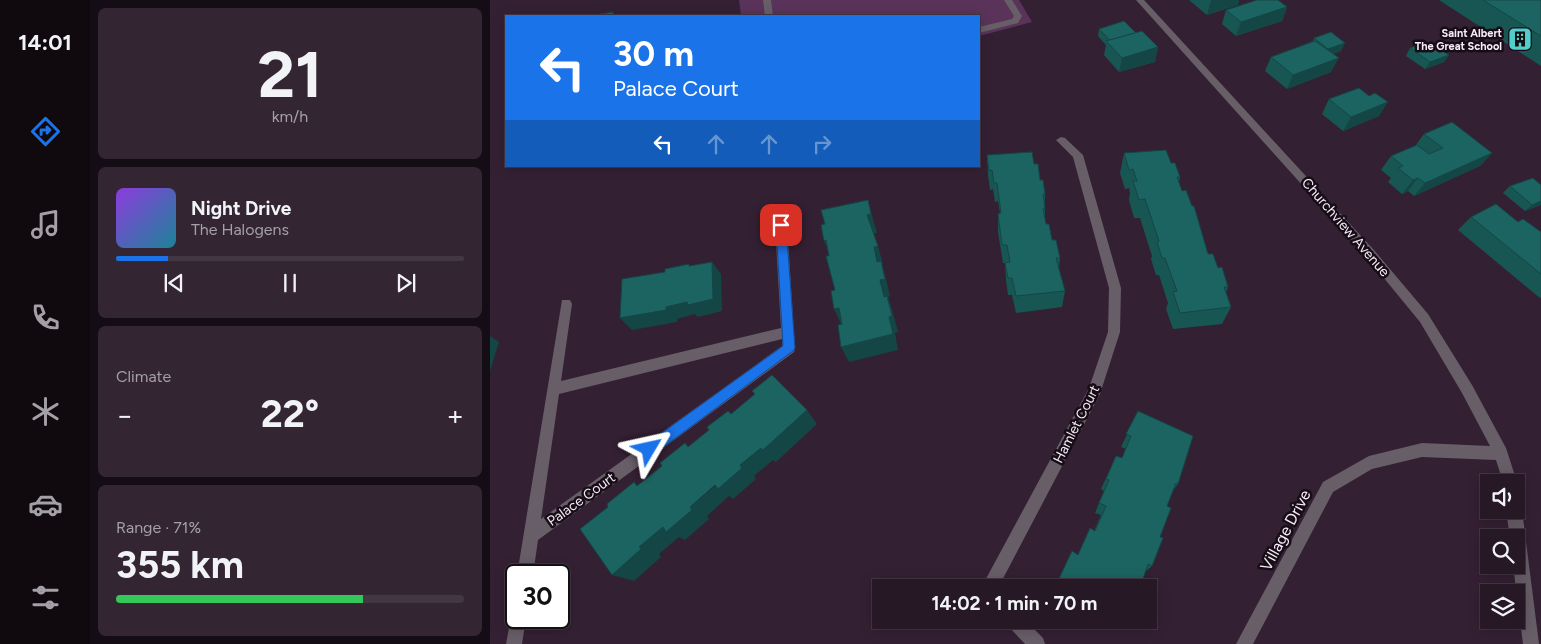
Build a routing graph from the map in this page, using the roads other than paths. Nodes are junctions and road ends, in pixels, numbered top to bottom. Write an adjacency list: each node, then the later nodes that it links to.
1 (767, 0): 4 (street)
2 (1008, 0): 5 (street)
3 (1140, 0): 11 (street, Churchview Avenue)
4 (769, 15)
5 (980, 30)
6 (1061, 140): 16 (street, Hamlet Court)
7 (781, 225): 9 (street, Palace Court)
8 (566, 304): 10 (street, Palace Court)
9 (788, 332): 10 (street); 14 (street, Palace Court)
10 (553, 389): 14 (street, Palace Court)
11 (1501, 453): 12 (street, Churchview Avenue); 21 (street, Village Drive)
12 (1508, 474)
13 (1515, 519): 22 (street)
14 (531, 536): 15 (street, Palace Court)
15 (527, 564)
16 (994, 579)
17 (516, 629): 19 (street)
18 (1023, 629): 20 (street)
19 (514, 644)
20 (1037, 644)
21 (1244, 644)
22 (1531, 644)

